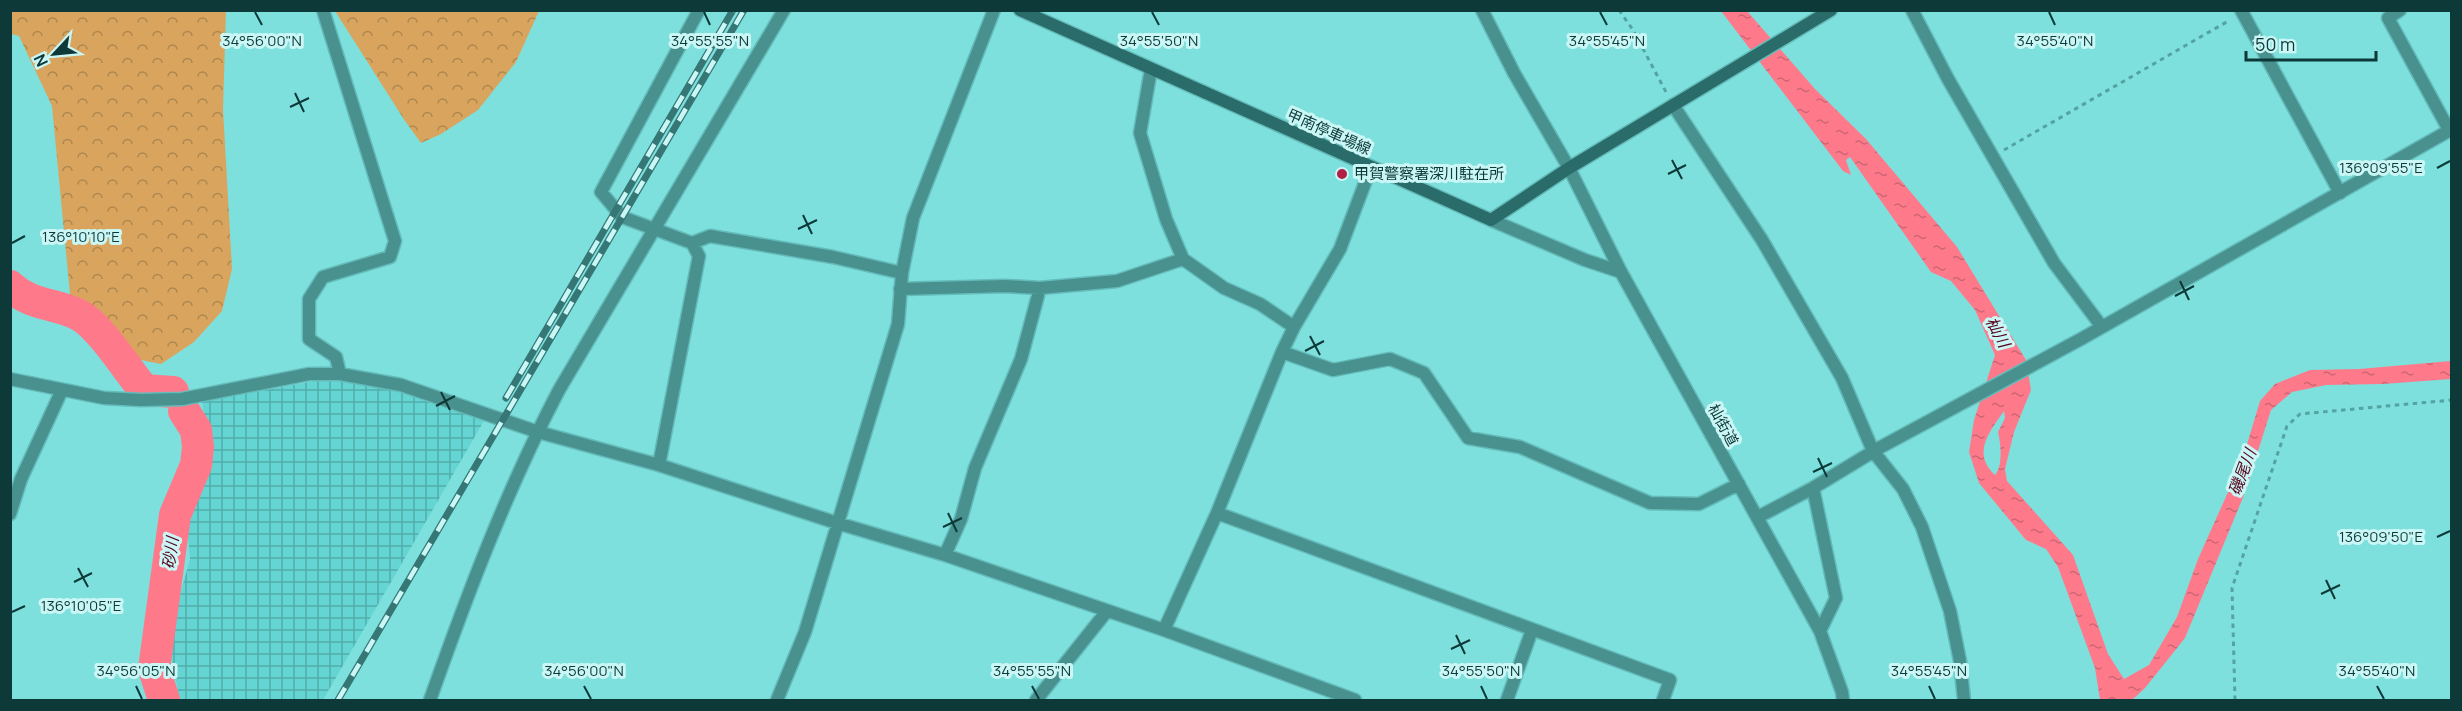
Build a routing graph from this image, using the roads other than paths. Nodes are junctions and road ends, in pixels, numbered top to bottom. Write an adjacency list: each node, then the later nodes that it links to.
1 (323, 10): 28 (street)
2 (699, 10): 18 (street)
3 (784, 10): 18 (street)
4 (994, 10): 22 (street)
5 (1020, 10): 11 (main road, 甲南停車場線)
6 (1482, 10): 15 (street, 杣街道)
7 (1831, 10): 12 (main road)
8 (1912, 10): 26 (street)
9 (2400, 10): 13 (street)
10 (2241, 12): 16 (street)
11 (1151, 69): 14 (main road, 甲南停車場線); 20 (street)
12 (1673, 105): 15 (main road); 32 (street)
13 (2450, 129): 16 (street)
14 (1371, 167): 17 (main road, 甲南停車場線); 25 (street)
15 (1569, 168): 17 (main road); 21 (street, 杣街道)
16 (2340, 193): 26 (street)
17 (1491, 220): 21 (street)
18 (655, 230): 19 (street); 31 (street)
19 (692, 243): 22 (street); 33 (street)
20 (1183, 259): 23 (street); 25 (street)
21 (1621, 272): 34 (street, 杣街道)
22 (902, 273): 24 (street)
23 (1040, 288): 24 (street); 40 (street)
24 (900, 290): 39 (street)
25 (1294, 327): 27 (street)
26 (2102, 327): 32 (street)
27 (1282, 352): 34 (street); 36 (street)
28 (340, 374): 30 (street); 31 (street)
29 (10, 379): 30 (street)
30 (62, 390): 37 (street)
31 (537, 432): 33 (street); 45 (street)
32 (1876, 450): 35 (street); 52 (street)
33 (659, 465): 39 (street)
34 (1739, 484): 38 (street, 杣街道)
35 (1813, 488): 38 (street); 44 (street)
36 (1217, 513): 42 (street); 43 (street)
37 (10, 514)
38 (1758, 517): 44 (street, 杣街道)
39 (837, 523): 40 (street); 46 (street)
40 (945, 555): 41 (street)
41 (1107, 610): 42 (street); 47 (street)
42 (1164, 630): 48 (street)
43 (1532, 630): 49 (street); 50 (street)
44 (1820, 631): 51 (street, 杣街道)
45 (430, 700)
46 (777, 700)
47 (1036, 700)
48 (1355, 700)
49 (1507, 700)
50 (1663, 700)
51 (1843, 700)
52 (1964, 700)

